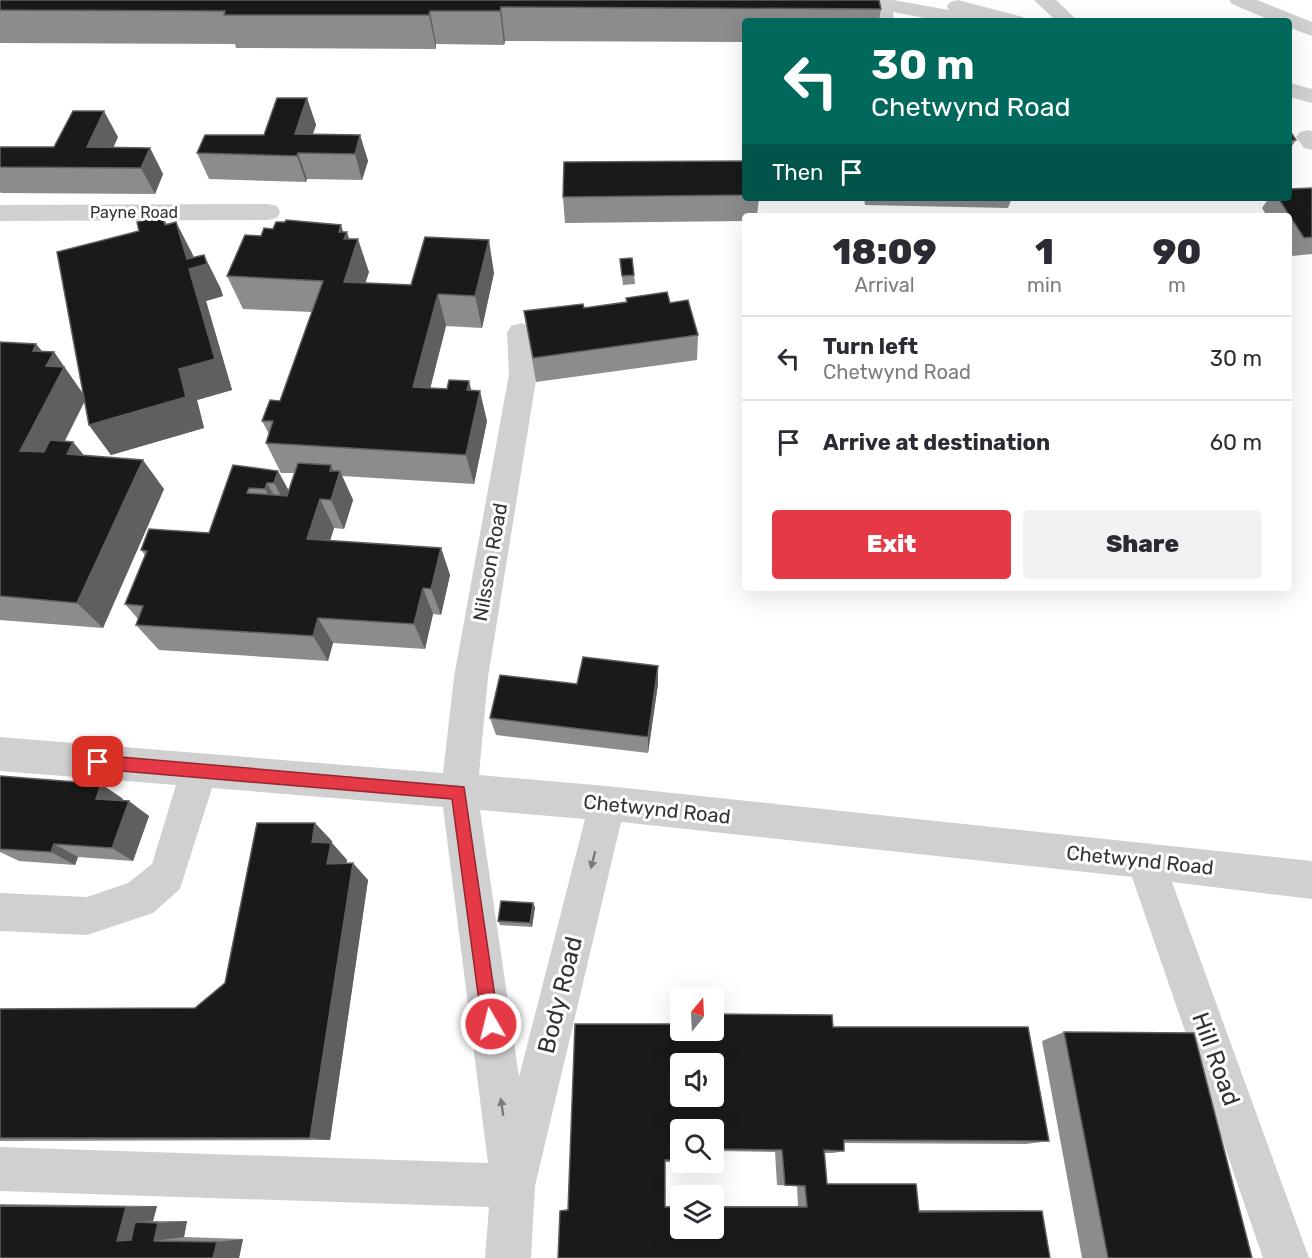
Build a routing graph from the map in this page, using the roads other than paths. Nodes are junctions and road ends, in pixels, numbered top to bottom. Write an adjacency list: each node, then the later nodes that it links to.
1 (926, 0): 7 (street)
2 (1044, 0): 8 (street)
3 (1239, 0): 9 (street)
4 (812, 2): 5 (street)
5 (883, 13): 6 (street)
6 (941, 18)
7 (1003, 18)
8 (1065, 18)
9 (1283, 18)
10 (1292, 22): 11 (street)
11 (1312, 30)
12 (1292, 91): 13 (street)
13 (1312, 96)
14 (268, 212): 15 (street, Payne Road)
15 (0, 213)
16 (521, 333): 19 (street, Nilsson Road)
17 (0, 754): 18 (street, Chetwynd Road)
18 (199, 770): 19 (street, Chetwynd Road); 23 (street)
19 (459, 792): 20 (street, Chetwynd Road); 25 (street, Body Road, one-way to 19)
20 (607, 803): 21 (street, Chetwynd Road); 25 (street, Body Road, one-way to 25)
21 (1145, 860): 22 (street, Chetwynd Road); 27 (street, Hill Road)
22 (1312, 880)
23 (0, 912)
24 (0, 1169): 25 (street)
25 (513, 1186): 26 (street, Body Road)
26 (508, 1258)
27 (1286, 1258)

